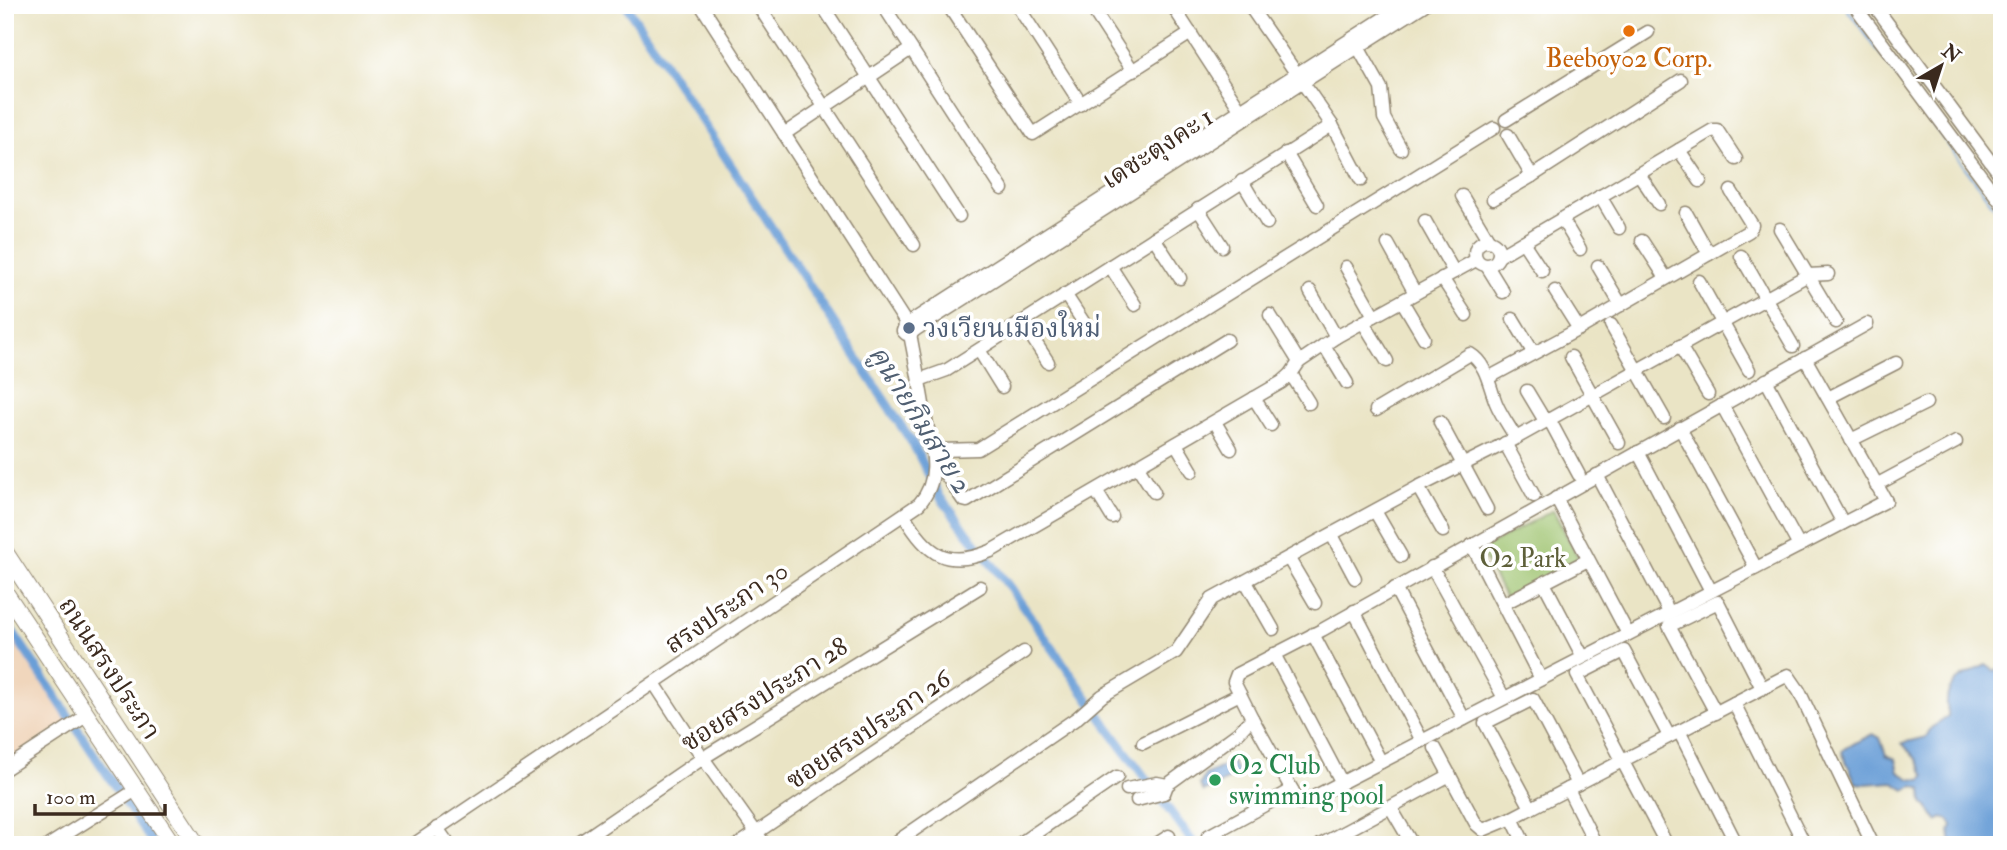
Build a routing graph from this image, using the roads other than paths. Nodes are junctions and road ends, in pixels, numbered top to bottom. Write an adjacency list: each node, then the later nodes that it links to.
1 (701, 5): 28 (street)
2 (758, 5): 23 (street)
3 (822, 5): 19 (street)
4 (883, 5): 17 (street)
5 (948, 5): 22 (street)
6 (1017, 5): 22 (street)
7 (1090, 5): 18 (street)
8 (1172, 5): 15 (street)
9 (1249, 5): 20 (street)
10 (1404, 5): 20 (street, เดชะตุงคะ 1)
11 (1424, 5): 16 (street, เดชะตุงคะ 1)
12 (1854, 5): 46 (street)
13 (1874, 5): 36 (street)
14 (1648, 32): 25 (street)
15 (1191, 33): 18 (street); 24 (street)
16 (1358, 47): 20 (street, เดชะตุงคะ 1); 30 (street)
17 (911, 50): 19 (street); 40 (street)
18 (1132, 71): 22 (street)
19 (869, 78): 23 (street); 50 (street)
20 (1299, 78): 24 (street, เดชะตุงคะ 1); 26 (street)
21 (1681, 80): 35 (street)
22 (1082, 104)
23 (824, 106): 28 (street); 61 (street)
24 (1243, 114): 96 (street, เดชะตุงคะ 1)
25 (1506, 120): 27 (street); 29 (street)
26 (1332, 125): 32 (street); 37 (street)
27 (1494, 128): 29 (street); 142 (street)
28 (784, 134): 96 (street)
29 (1508, 135): 35 (street)
30 (1401, 149)
31 (1679, 150): 33 (street); 34 (street); 39 (street)
32 (1286, 153): 38 (street); 47 (street)
33 (1736, 159)
34 (1639, 174): 43 (street); 45 (street)
35 (1532, 176): 44 (street)
36 (2002, 177)
37 (1361, 180)
38 (1242, 181): 48 (street); 53 (street)
39 (1700, 181)
40 (1002, 189)
41 (1731, 191): 64 (street)
42 (1462, 196): 57 (street)
43 (1600, 197): 51 (street); 54 (street)
44 (1493, 199)
45 (1659, 204)
46 (2002, 204)
47 (1317, 205)
48 (1198, 209): 56 (street); 62 (street)
49 (1686, 213): 64 (street)
50 (959, 216)
51 (1562, 219): 59 (street); 63 (street)
52 (1424, 221): 73 (street)
53 (1267, 223)
54 (1619, 228)
55 (1780, 229): 74 (street)
56 (1154, 238): 68 (street); 75 (street)
57 (1489, 241): 65 (street); 67 (street)
58 (1642, 241): 76 (street)
59 (1523, 242): 65 (street); 71 (street)
60 (1388, 244): 81 (street)
61 (914, 245)
62 (1222, 246)
63 (1580, 249)
64 (1709, 254): 76 (street)
65 (1499, 256): 67 (street)
66 (1741, 256): 83 (street)
67 (1482, 263): 73 (street); 80 (street)
68 (1110, 266): 82 (street); 85 (street)
69 (1598, 266): 86 (street)
70 (1346, 267): 90 (street)
71 (1542, 271)
72 (1828, 274): 74 (street)
73 (1448, 275): 81 (street); 88 (street)
74 (1808, 275): 83 (street); 92 (street)
75 (1180, 278)
76 (1666, 278): 86 (street)
77 (1699, 281): 93 (street)
78 (1310, 290): 99 (street)
79 (1555, 291): 98 (street)
80 (1503, 292)
81 (1415, 293): 84 (street)
82 (1065, 295): 91 (street); 97 (street)
83 (1765, 299): 93 (street); 104 (street)
84 (1402, 300): 90 (street); 100 (street)
85 (1135, 305)
86 (1620, 305): 98 (street)
87 (1270, 314): 111 (street)
88 (1466, 315)
89 (1513, 318): 106 (street)
90 (1369, 319): 99 (street); 109 (street)
91 (1022, 322): 105 (street); 110 (street)
92 (1836, 322)
93 (1721, 323): 103 (street); 113 (street)
94 (1867, 324): 108 (street)
95 (1611, 325): 114 (street)
96 (910, 327): 117 (street, สรงประภา 30)
97 (1088, 329)
98 (1579, 329): 106 (street)
99 (1336, 337): 102 (street)
100 (1424, 338)
101 (1227, 340): 142 (street)
102 (1324, 345): 111 (street); 119 (street)
103 (1680, 346): 114 (street); 122 (street)
104 (1793, 346)
105 (979, 350): 117 (street); 120 (street)
106 (1533, 352): 116 (street)
107 (1572, 357): 123 (street)
108 (1805, 358): 118 (street); 125 (street)
109 (1387, 361)
110 (1048, 362)
111 (1299, 362): 115 (street)
112 (1896, 363): 125 (street)
113 (1749, 370)
114 (1636, 371): 123 (street); 130 (street)
115 (1291, 374): 124 (street); 127 (street)
116 (1488, 378): 129 (street); 136 (street)
117 (919, 380): 142 (street, สรงประภา 30)
118 (1766, 380): 128 (street); 159 (street)
119 (1347, 383)
120 (1002, 387)
121 (1527, 391): 131 (street)
122 (1708, 394)
123 (1591, 396): 131 (street); 139 (street)
124 (1254, 398): 132 (street); 134 (street)
125 (1828, 398): 137 (street)
126 (1926, 402): 137 (street)
127 (1308, 404)
128 (1722, 405): 135 (street); 163 (street)
129 (1377, 410)
130 (1664, 418)
131 (1547, 420): 136 (street); 147 (street)
132 (1215, 422): 140 (street); 141 (street)
133 (1440, 422): 144 (street)
134 (1271, 425)
135 (1680, 428): 143 (street); 169 (street)
136 (1511, 440): 144 (street); 153 (street)
137 (1852, 440): 149 (street)
138 (1956, 442): 149 (street)
139 (1619, 443)
140 (1176, 444): 145 (street); 146 (street)
141 (1231, 449)
142 (938, 452): 157 (street, สรงประภา 30)
143 (1638, 452): 148 (street); 175 (street)
144 (1464, 464): 150 (street); 155 (street)
145 (1138, 467): 151 (street); 152 (street)
146 (1192, 471)
147 (1579, 475)
148 (1597, 475): 154 (street); 180 (street)
149 (1877, 485): 159 (street)
150 (1418, 487): 156 (street); 160 (street)
151 (1096, 491): 157 (street); 158 (street)
152 (1154, 492)
153 (1534, 496)
154 (1556, 498): 162 (street); 167 (street)
155 (1487, 509)
156 (1376, 511): 161 (street); 165 (street)
157 (904, 514): 188 (street, สรงประภา 30)
158 (1112, 517)
159 (1843, 523): 163 (street)
160 (1443, 531)
161 (1332, 535): 166 (street); 170 (street)
162 (1472, 545): 168 (street); 178 (street)
163 (1799, 546): 169 (street)
164 (5, 552): 223 (main road, ถนนสรงประภา)
165 (1401, 556)
166 (1289, 559): 171 (street); 177 (street)
167 (1588, 559): 172 (street); 183 (street)
168 (1432, 567): 174 (street); 191 (street)
169 (1756, 568): 175 (street)
170 (1355, 578)
171 (1246, 582): 181 (street); 229 (street)
172 (1544, 583): 178 (street); 186 (street)
173 (980, 587): 201 (street, ซอยสรงประภา 28)
174 (1395, 588): 179 (street); 195 (street)
175 (1711, 591): 180 (street)
176 (5, 592): 196 (main road, ถนนสรงประภา)
177 (1315, 603)
178 (1503, 604): 187 (street)
179 (1354, 611): 182 (street); 198 (street)
180 (1669, 612): 183 (street)
181 (1273, 629)
182 (1313, 634): 185 (street); 203 (street)
183 (1628, 634): 186 (street)
184 (1024, 652): 216 (street, ซอยสรงประภา 26)
185 (1275, 654): 190 (street); 207 (street)
186 (1583, 657): 187 (street)
187 (1541, 679): 191 (street)
188 (654, 683): 201 (street); 215 (street, สรงประภา 30)
189 (1762, 688): 192 (street); 193 (street); 238 (street)
190 (1240, 694): 194 (street); 199 (street)
191 (1504, 698): 195 (street)
192 (1734, 703): 193 (street); 237 (street)
193 (1716, 713): 197 (street)
194 (1252, 718): 210 (street); 211 (street)
195 (1464, 719): 198 (street)
196 (79, 721): 204 (street); 209 (main road, ถนนสรงประภา)
197 (1674, 734): 202 (street); 202 (street); 236 (street)
198 (1422, 741): 203 (street)
199 (1143, 743)
200 (1435, 748): 205 (street)
201 (703, 758): 216 (street); 226 (street, ซอยสรงประภา 28)
202 (1623, 760): 208 (street); 235 (street)
203 (1381, 762): 207 (street)
204 (5, 769)
205 (1450, 775): 212 (street); 214 (street)
206 (1118, 777): 230 (street)
207 (1342, 783): 210 (street)
208 (1573, 786): 213 (street); 213 (street); 234 (street)
209 (136, 790): 221 (street); 222 (main road, ถนนสรงประภา)
210 (1292, 790): 218 (street)
211 (1135, 794)
212 (1391, 808): 219 (street); 220 (street)
213 (1531, 808): 214 (street)
214 (1511, 818): 233 (street)
215 (437, 828): 224 (street, สรงประภา 30); 225 (street)
216 (757, 832): 227 (street, ซอยสรงประภา 26); 228 (street)
217 (1168, 835): 231 (street)
218 (1208, 836)
219 (1338, 840): 232 (street)
220 (1412, 844)
221 (49, 845)
222 (173, 845)
223 (197, 845)
224 (412, 845)
225 (449, 845)
226 (576, 845)
227 (738, 845)
228 (765, 845)
229 (892, 845)
230 (1018, 845)
231 (1154, 845)
232 (1320, 845)
233 (1525, 845)
234 (1596, 845)
235 (1667, 845)
236 (1737, 845)
237 (1805, 845)
238 (1873, 845)

